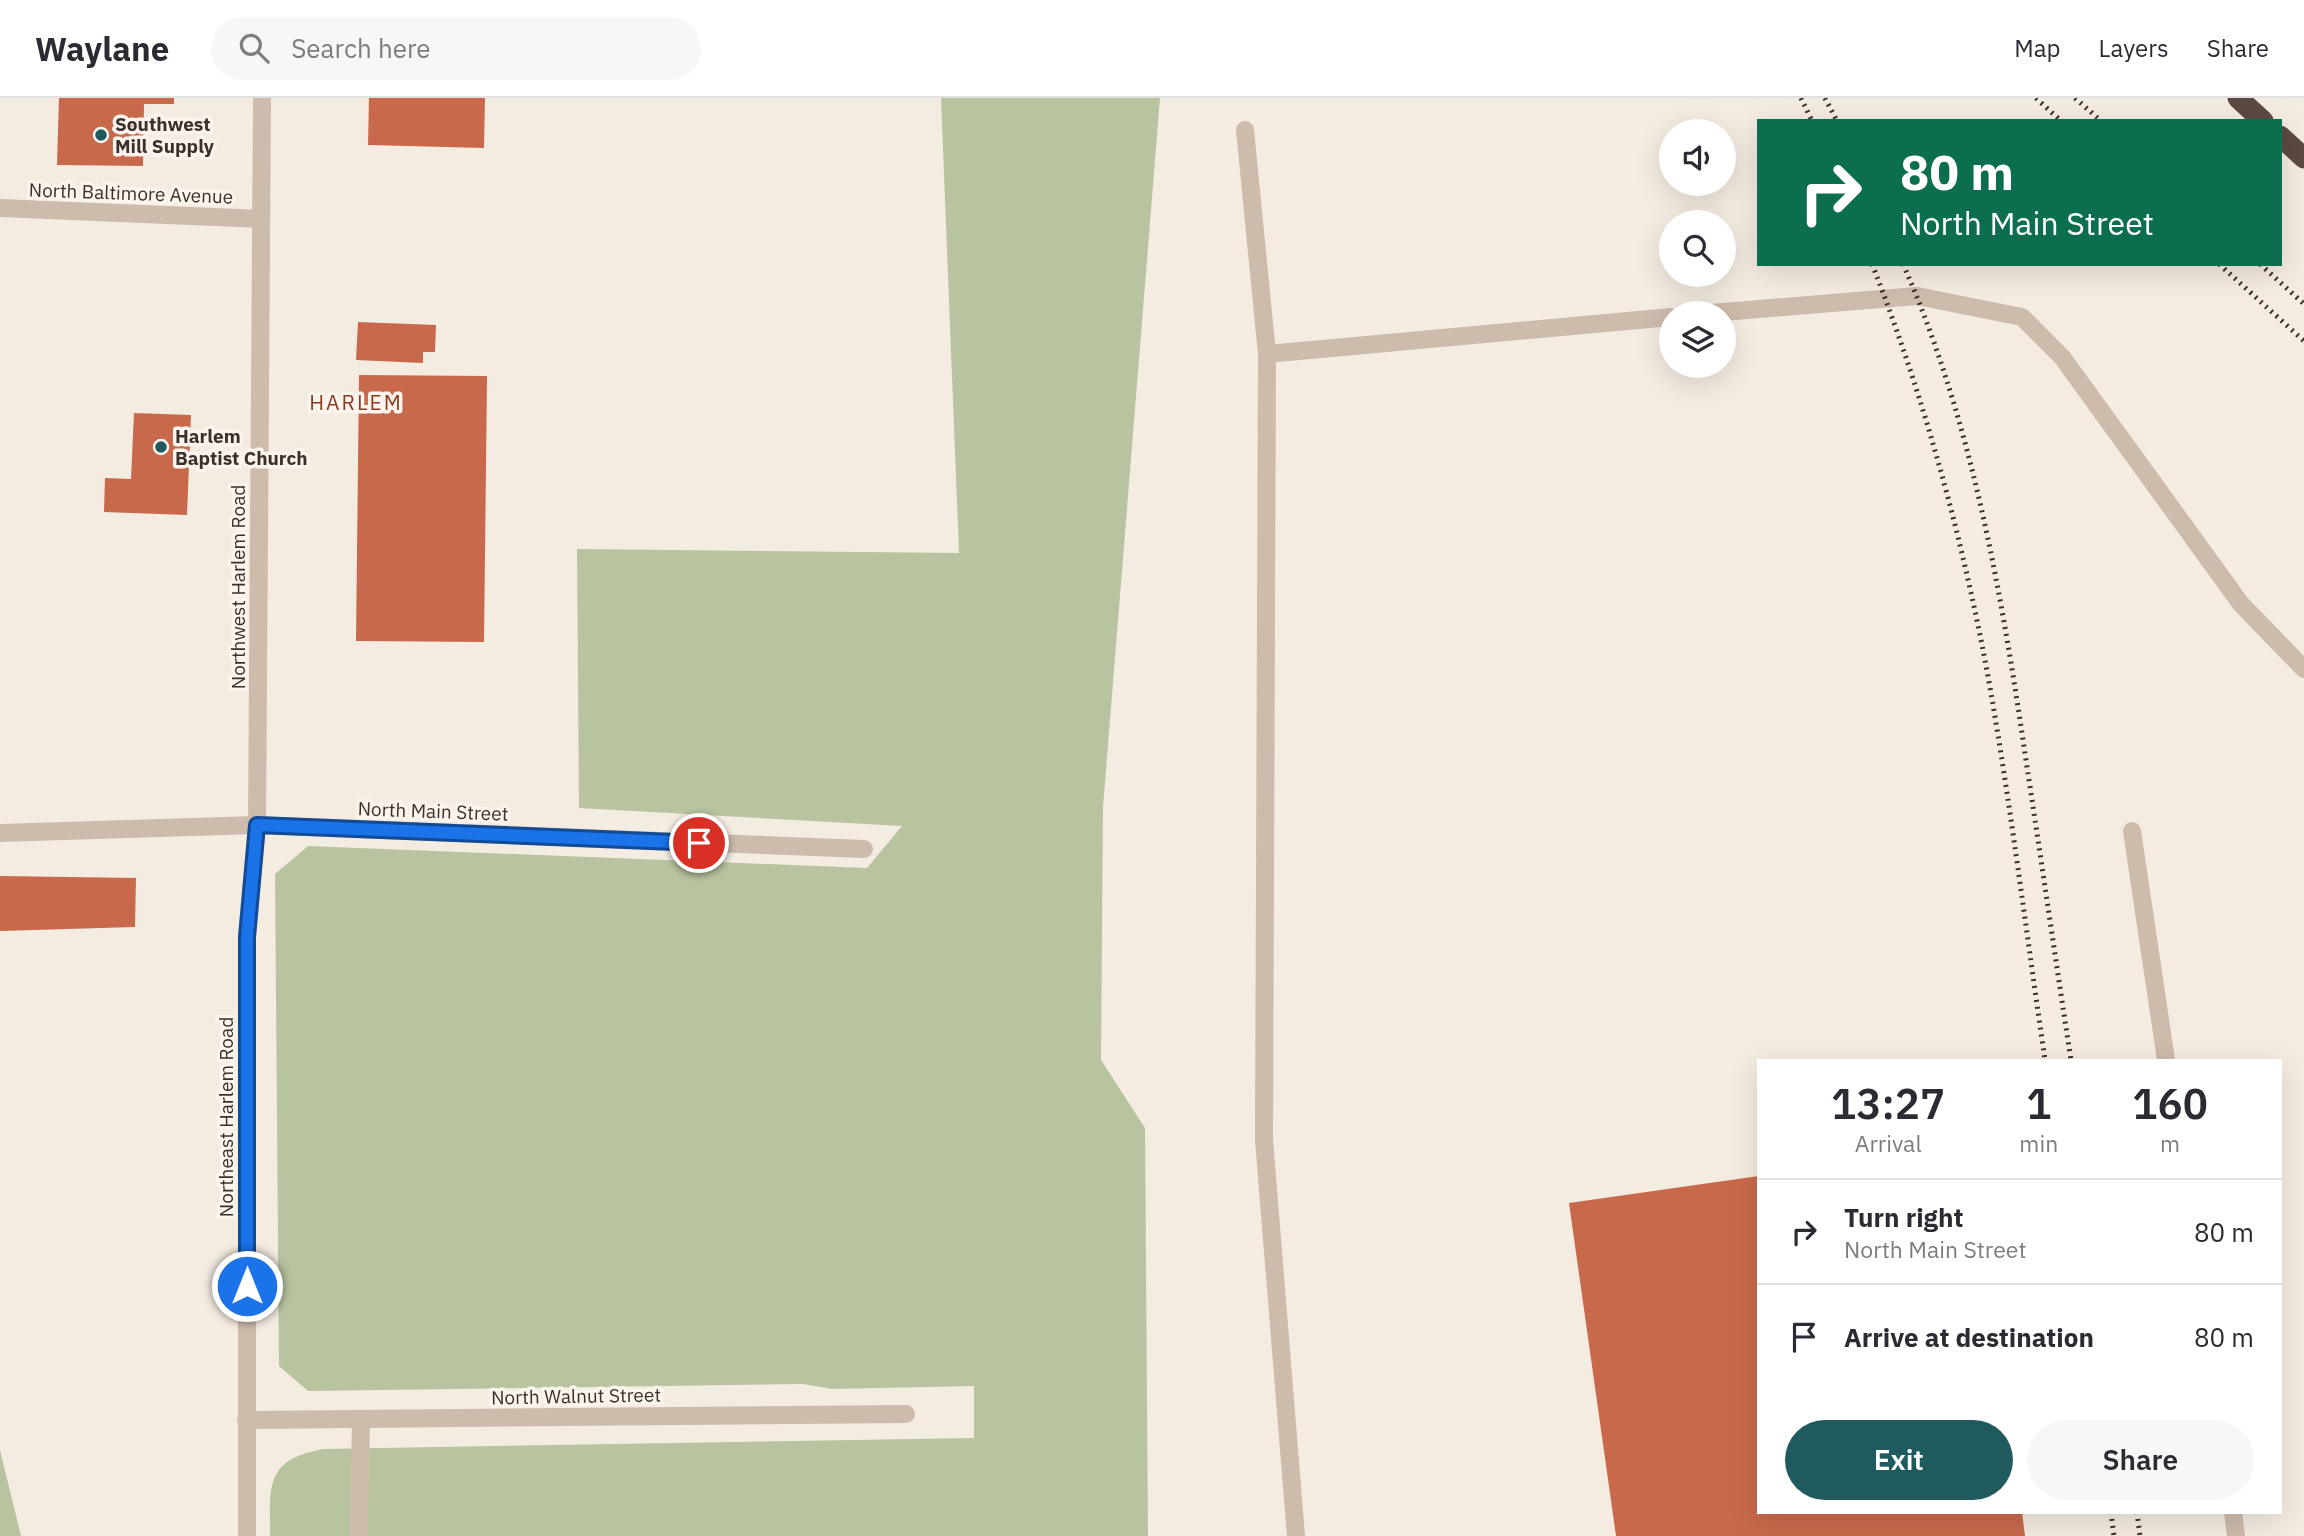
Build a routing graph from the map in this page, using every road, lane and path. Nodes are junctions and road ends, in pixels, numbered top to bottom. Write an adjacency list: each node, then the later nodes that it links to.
1 (262, 98): 8 (street, Northwest Harlem Road)
2 (2238, 98): 3 (highway)
3 (2261, 119)
4 (1245, 130): 11 (street)
5 (2282, 138): 6 (highway)
6 (2304, 158)
7 (0, 208): 8 (street, North Baltimore Avenue)
8 (261, 219): 13 (street, Northwest Harlem Road)
9 (1736, 311): 12 (street)
10 (1659, 318): 11 (street)
11 (1267, 354): 24 (street)
12 (2304, 669)
13 (257, 825): 15 (street, North Main Street); 16 (street, North Main Street); 20 (street, Northeast Harlem Road)
14 (2132, 831): 17 (street)
15 (0, 833)
16 (864, 849)
17 (2166, 1059)
18 (906, 1414): 19 (street, North Walnut Street)
19 (361, 1419): 20 (street, North Walnut Street); 23 (street)
20 (246, 1420): 22 (street, Northeast Harlem Road)
21 (2233, 1514): 25 (street)
22 (247, 1536)
23 (359, 1536)
24 (1296, 1536)
25 (2236, 1536)

